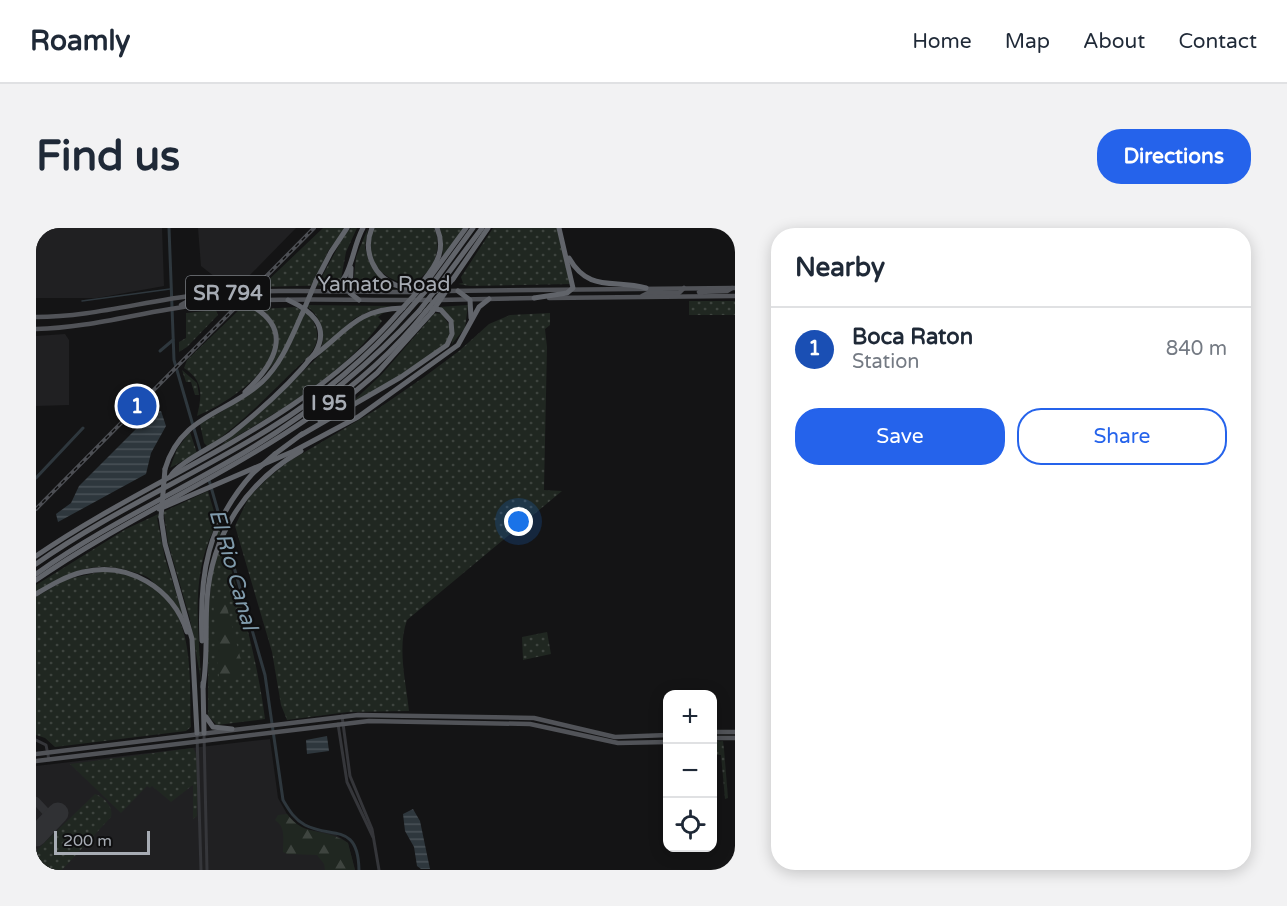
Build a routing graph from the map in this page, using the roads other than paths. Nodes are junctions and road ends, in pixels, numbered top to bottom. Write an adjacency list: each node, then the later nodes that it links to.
1 (347, 228): 37 (highway, bridge)
2 (363, 228): 11 (highway)
3 (372, 228): 18 (highway)
4 (437, 228): 12 (highway)
5 (466, 228): 12 (highway)
6 (473, 228): 40 (highway, bridge)
7 (482, 228): 32 (highway, bridge)
8 (488, 228): 32 (highway, I 95, bridge)
9 (559, 228): 10 (highway)
10 (564, 248): 13 (highway); 16 (highway)
11 (351, 257): 17 (highway); 20 (highway)
12 (426, 280): 40 (highway, I 95, bridge)
13 (646, 288): 14 (main road, Yamato Road / SR 794); 16 (main road, Yamato Road / SR 794)
14 (684, 288): 15 (main road, Yamato Road / SR 794); 22 (main road)
15 (733, 288): 23 (main road)
16 (573, 289): 19 (main road, Yamato Road / SR 794); 25 (highway)
17 (330, 291): 20 (main road, Yamato Road / SR 794); 21 (main road, Yamato Road / SR 794)
18 (436, 291): 19 (main road, Yamato Road / SR 794); 20 (main road, Yamato Road / SR 794)
19 (458, 291): 29 (highway)
20 (350, 292): 28 (highway)
21 (197, 296): 31 (main road); 33 (main road, Yamato Road / SR 794)
22 (642, 296): 23 (main road, Yamato Road / SR 794); 25 (main road, Yamato Road / SR 794)
23 (703, 296): 24 (main road, Yamato Road / SR 794)
24 (735, 296)
25 (534, 298): 26 (main road, Yamato Road / SR 794)
26 (489, 299): 29 (main road, Yamato Road / SR 794); 34 (highway)
27 (288, 300): 28 (main road, Yamato Road / SR 794); 30 (main road, Yamato Road / SR 794); 36 (highway)
28 (359, 300): 29 (main road, Yamato Road / SR 794)
29 (470, 300): 34 (highway)
30 (242, 301): 31 (main road, Yamato Road / SR 794); 37 (highway)
31 (176, 308): 35 (main road, Yamato Road / SR 794)
32 (425, 311): 39 (highway); 42 (highway, I 95)
33 (36, 318)
34 (471, 322): 38 (highway)
35 (36, 328)
36 (308, 360): 39 (highway); 40 (highway)
37 (241, 396): 48 (highway, bridge)
38 (330, 433): 42 (highway); 49 (highway)
39 (301, 435): 49 (highway, bridge)
40 (210, 456): 41 (highway, I 95)
41 (195, 464): 43 (highway, I 95); 44 (highway)
42 (201, 483): 45 (highway); 46 (highway, I 95)
43 (36, 556)
44 (36, 564)
45 (36, 574)
46 (36, 580)
47 (36, 594): 48 (highway)
48 (193, 654): 57 (highway)
49 (203, 687): 50 (highway)
50 (204, 710): 55 (highway); 57 (highway)
51 (339, 716): 52 (main road); 54 (street); 55 (main road)
52 (440, 716): 53 (main road); 59 (main road)
53 (405, 721): 54 (main road); 67 (main road)
54 (340, 723): 64 (main road); 74 (street)
55 (232, 729): 57 (main road)
56 (735, 732): 58 (main road)
57 (201, 733): 64 (street); 66 (street); 68 (main road)
58 (717, 734)
59 (654, 736): 61 (main road); 67 (main road)
60 (717, 736): 62 (main road)
61 (663, 738)
62 (735, 738)
63 (36, 740): 68 (street)
64 (205, 740): 66 (main road); 73 (street)
65 (663, 740): 67 (main road)
66 (198, 741): 70 (main road); 72 (street)
67 (623, 743)
68 (48, 753): 69 (main road); 70 (street)
69 (36, 754)
70 (49, 760): 71 (main road)
71 (36, 761)
72 (201, 870)
73 (207, 870)
74 (379, 870)

